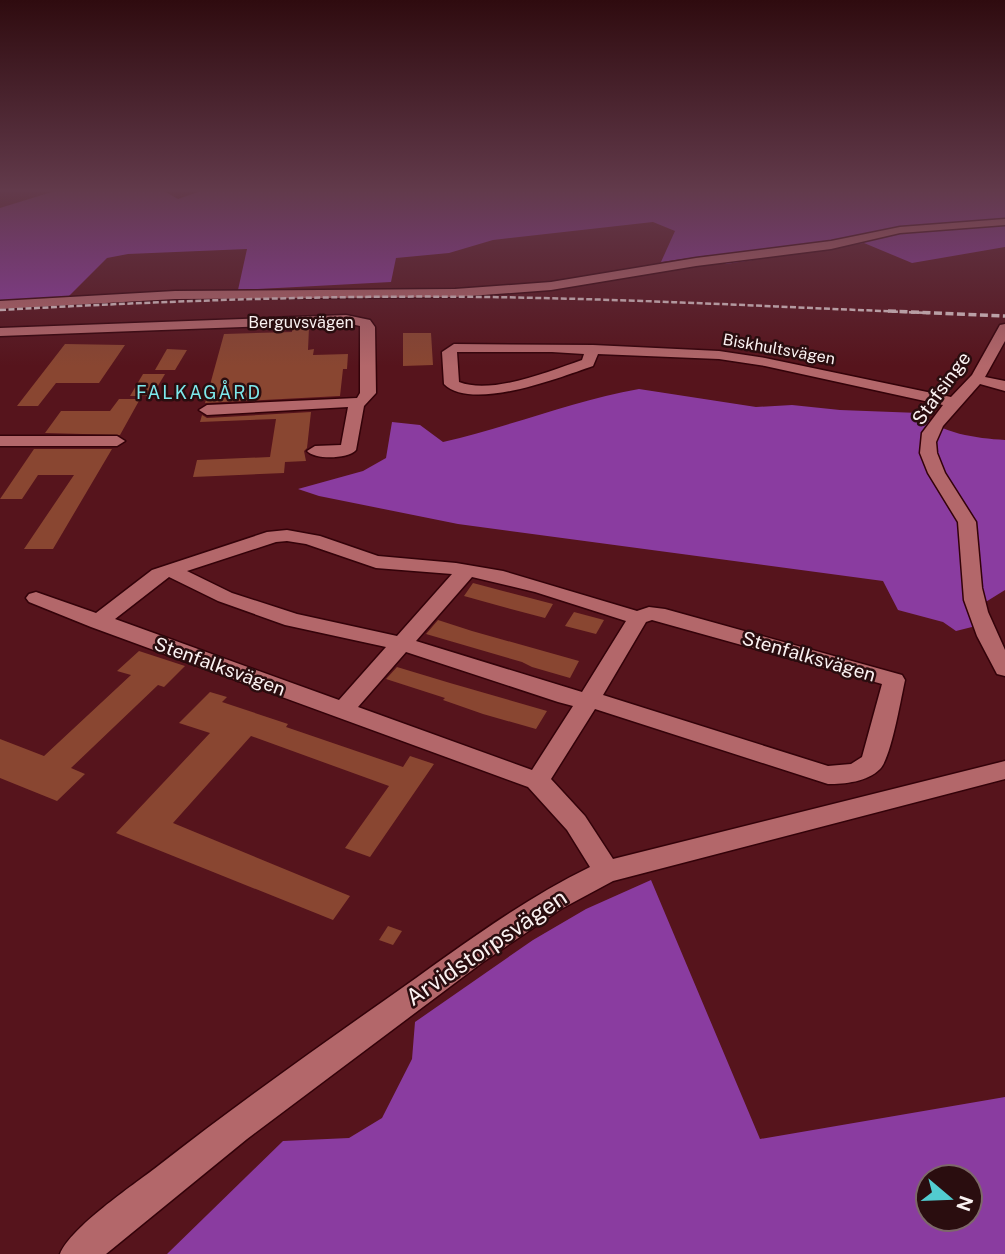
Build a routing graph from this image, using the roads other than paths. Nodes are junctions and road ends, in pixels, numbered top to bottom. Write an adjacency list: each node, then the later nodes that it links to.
1 (795, 250): 2 (street)
2 (0, 305)
3 (1005, 328): 7 (street, Stafsinge)
4 (6, 332): 5 (street); 9 (street, Berguvsvägen)
5 (0, 345)
6 (593, 349): 6 (street, Biskhultsvägen); 10 (street, Biskhultsvägen)
7 (976, 379): 8 (street); 10 (street, Stafsinge)
8 (1005, 386)
9 (357, 403): 11 (street); 14 (street)
10 (955, 403): 21 (street, Stafsinge)
11 (207, 410)
12 (0, 440): 13 (street)
13 (117, 441)
14 (316, 452)
15 (169, 570): 16 (street, Stenfalksvägen); 19 (street, Stenfalksvägen); 20 (street, Stenfalksvägen)
16 (466, 571): 18 (street, Stenfalksvägen); 20 (street)
17 (36, 598): 19 (street, Stenfalksvägen)
18 (638, 618): 22 (street); 22 (street, Stenfalksvägen)
19 (98, 622): 23 (street, Stenfalksvägen)
20 (403, 644): 22 (street, Stenfalksvägen); 23 (street)
21 (1005, 669)
22 (589, 702): 25 (street)
23 (343, 710): 25 (street, Stenfalksvägen)
24 (1005, 770): 26 (street, Arvidstorpsvägen)
25 (537, 781): 26 (street, Stenfalksvägen)
26 (606, 872): 27 (street, Arvidstorpsvägen)
27 (78, 1254)

